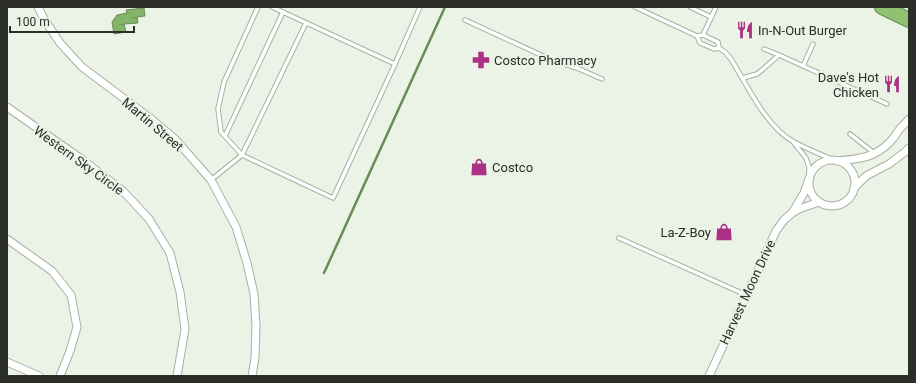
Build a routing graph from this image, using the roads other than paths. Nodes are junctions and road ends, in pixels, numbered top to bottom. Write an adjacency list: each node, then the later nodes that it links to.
1 (38, 7): 35 (street, Martin Street)
2 (258, 7): 28 (lane)
3 (272, 7): 9 (lane)
4 (420, 7): 20 (lane)
5 (635, 7): 15 (lane)
6 (690, 7): 10 (lane)
7 (716, 7): 10 (lane)
8 (882, 7): 12 (highway)
9 (283, 12): 13 (lane); 28 (lane)
10 (711, 17): 14 (lane)
11 (465, 20): 23 (lane)
12 (909, 20)
13 (306, 23): 20 (lane); 32 (lane)
14 (703, 35): 15 (lane); 17 (lane)
15 (697, 36): 17 (lane)
16 (813, 44): 21 (lane)
17 (719, 48): 22 (lane)
18 (764, 49): 19 (lane)
19 (779, 55): 21 (lane); 22 (lane)
20 (394, 64): 32 (lane)
21 (803, 66): 24 (lane)
22 (743, 78): 29 (lane)
23 (602, 79)
24 (887, 104)
25 (7, 107): 45 (street, Western Sky Circle)
26 (909, 119): 31 (street)
27 (850, 134): 31 (lane)
28 (225, 136): 32 (lane)
29 (793, 142): 33 (lane); 34 (lane)
30 (909, 148): 36 (street)
31 (874, 154): 33 (street)
32 (242, 155): 35 (lane)
33 (836, 161): 34 (street); 36 (street)
34 (809, 179): 37 (street); 38 (street, Harvest Moon Drive)
35 (211, 180): 46 (street, Martin Street)
36 (854, 188): 37 (street)
37 (819, 202): 38 (street, Harvest Moon Drive)
38 (792, 213): 41 (street, Harvest Moon Drive)
39 (619, 238): 41 (lane)
40 (7, 239): 44 (street)
41 (746, 295): 47 (street, Harvest Moon Drive)
42 (7, 362): 43 (street)
43 (39, 376)
44 (60, 376)
45 (176, 376)
46 (252, 376)
47 (709, 376)

